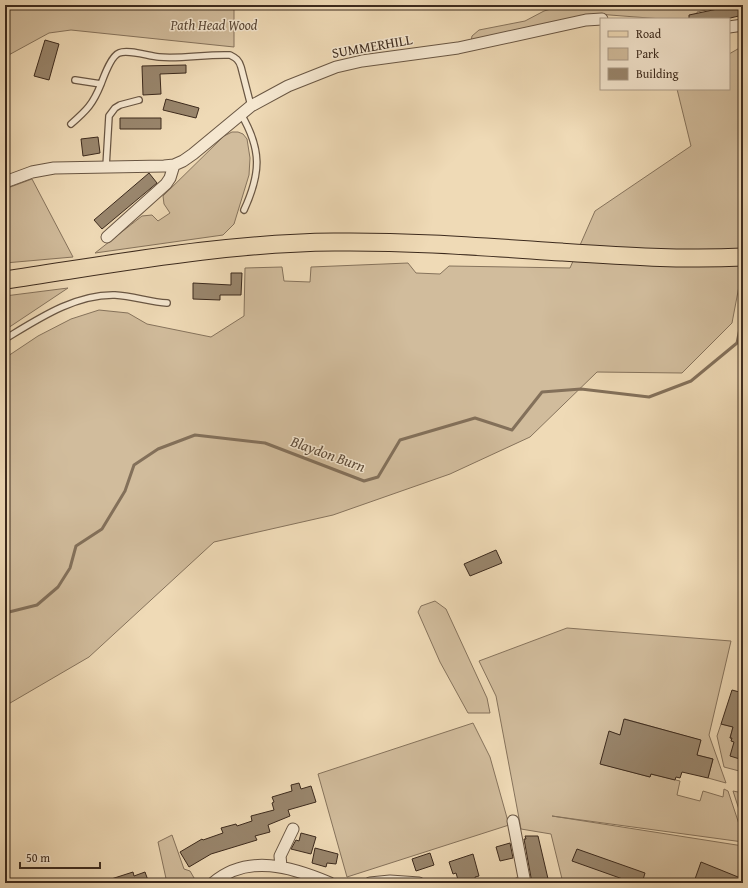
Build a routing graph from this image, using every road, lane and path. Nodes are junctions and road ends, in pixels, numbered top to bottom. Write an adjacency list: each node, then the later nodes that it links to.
1 (600, 19): 7 (street, SUMMERHILL)
2 (743, 25): 3 (street)
3 (730, 27)
4 (75, 80): 5 (lane)
5 (101, 84): 7 (lane); 9 (lane)
6 (139, 100): 11 (lane)
7 (251, 106): 8 (street, SUMMERHILL)
8 (241, 113): 10 (street, SUMMERHILL); 13 (lane)
9 (71, 124)
10 (174, 165): 11 (street); 14 (street)
11 (106, 167): 12 (street)
12 (5, 182)
13 (244, 210)
14 (107, 237)
15 (743, 257): 16 (main road)
16 (5, 280)
17 (167, 303): 18 (lane)
18 (5, 339)
19 (511, 822): 26 (street)
20 (293, 829): 21 (street)
21 (281, 866): 22 (street); 23 (street)
22 (213, 883)
23 (330, 883)
24 (370, 883): 25 (street)
25 (419, 883)
26 (525, 883)

